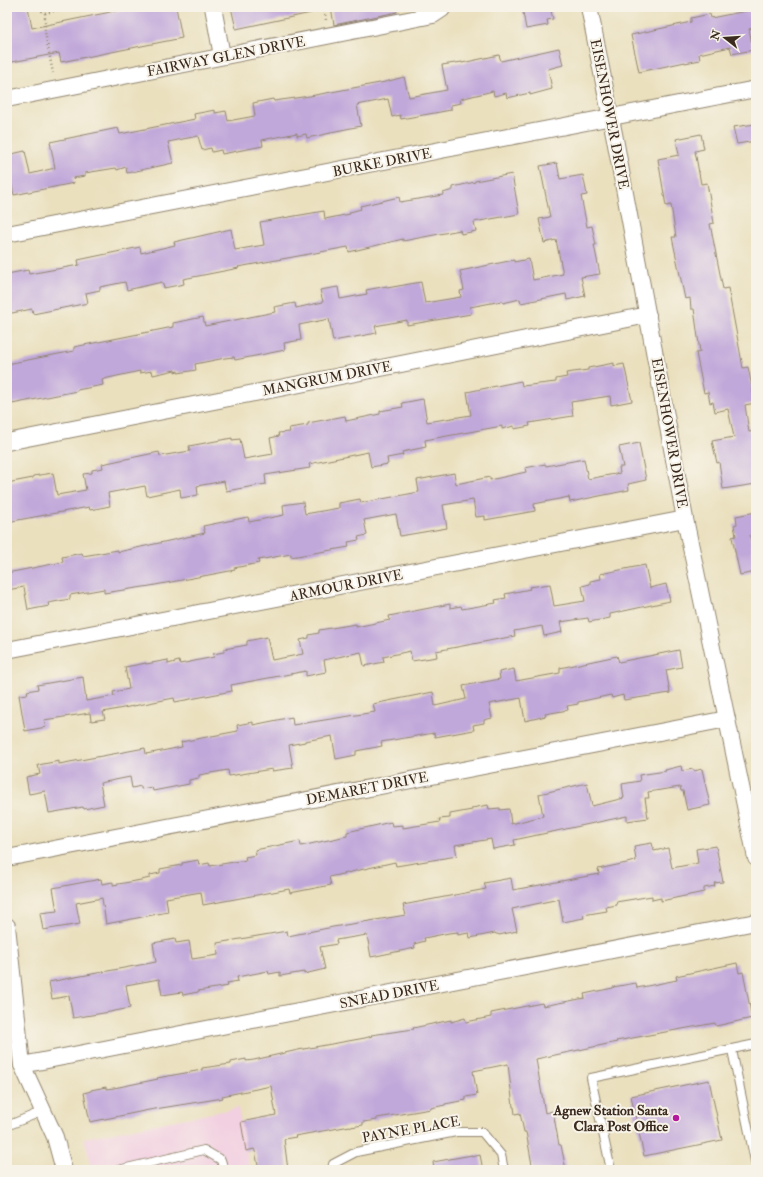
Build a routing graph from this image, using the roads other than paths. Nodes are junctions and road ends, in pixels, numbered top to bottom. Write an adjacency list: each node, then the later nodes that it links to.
1 (213, 7): 4 (street)
2 (442, 7): 4 (street, FAIRWAY GLEN DRIVE)
3 (589, 7): 7 (street, EISENHOWER DRIVE)
4 (222, 56): 6 (street, FAIRWAY GLEN DRIVE)
5 (756, 89): 7 (street, BURKE DRIVE)
6 (7, 99)
7 (610, 117): 8 (street, BURKE DRIVE); 9 (street, EISENHOWER DRIVE)
8 (7, 234)
9 (648, 315): 10 (street, MANGRUM DRIVE); 11 (street, EISENHOWER DRIVE)
10 (7, 442)
11 (685, 519): 12 (street, ARMOUR DRIVE); 13 (street, EISENHOWER DRIVE)
12 (7, 650)
13 (728, 719): 14 (street, DEMARET DRIVE); 15 (street, EISENHOWER DRIVE)
14 (7, 858)
15 (756, 858)
16 (756, 922): 20 (street, SNEAD DRIVE)
17 (7, 926): 20 (street)
18 (756, 1044): 19 (lane)
19 (732, 1050): 23 (lane); 29 (lane)
20 (22, 1065): 21 (street)
21 (43, 1111): 22 (lane); 24 (street)
22 (7, 1126)
23 (756, 1166)
24 (64, 1170)
25 (118, 1170): 26 (lane)
26 (224, 1170)
27 (332, 1170): 28 (lane, PAYNE PLACE)
28 (504, 1170)
29 (611, 1170)

